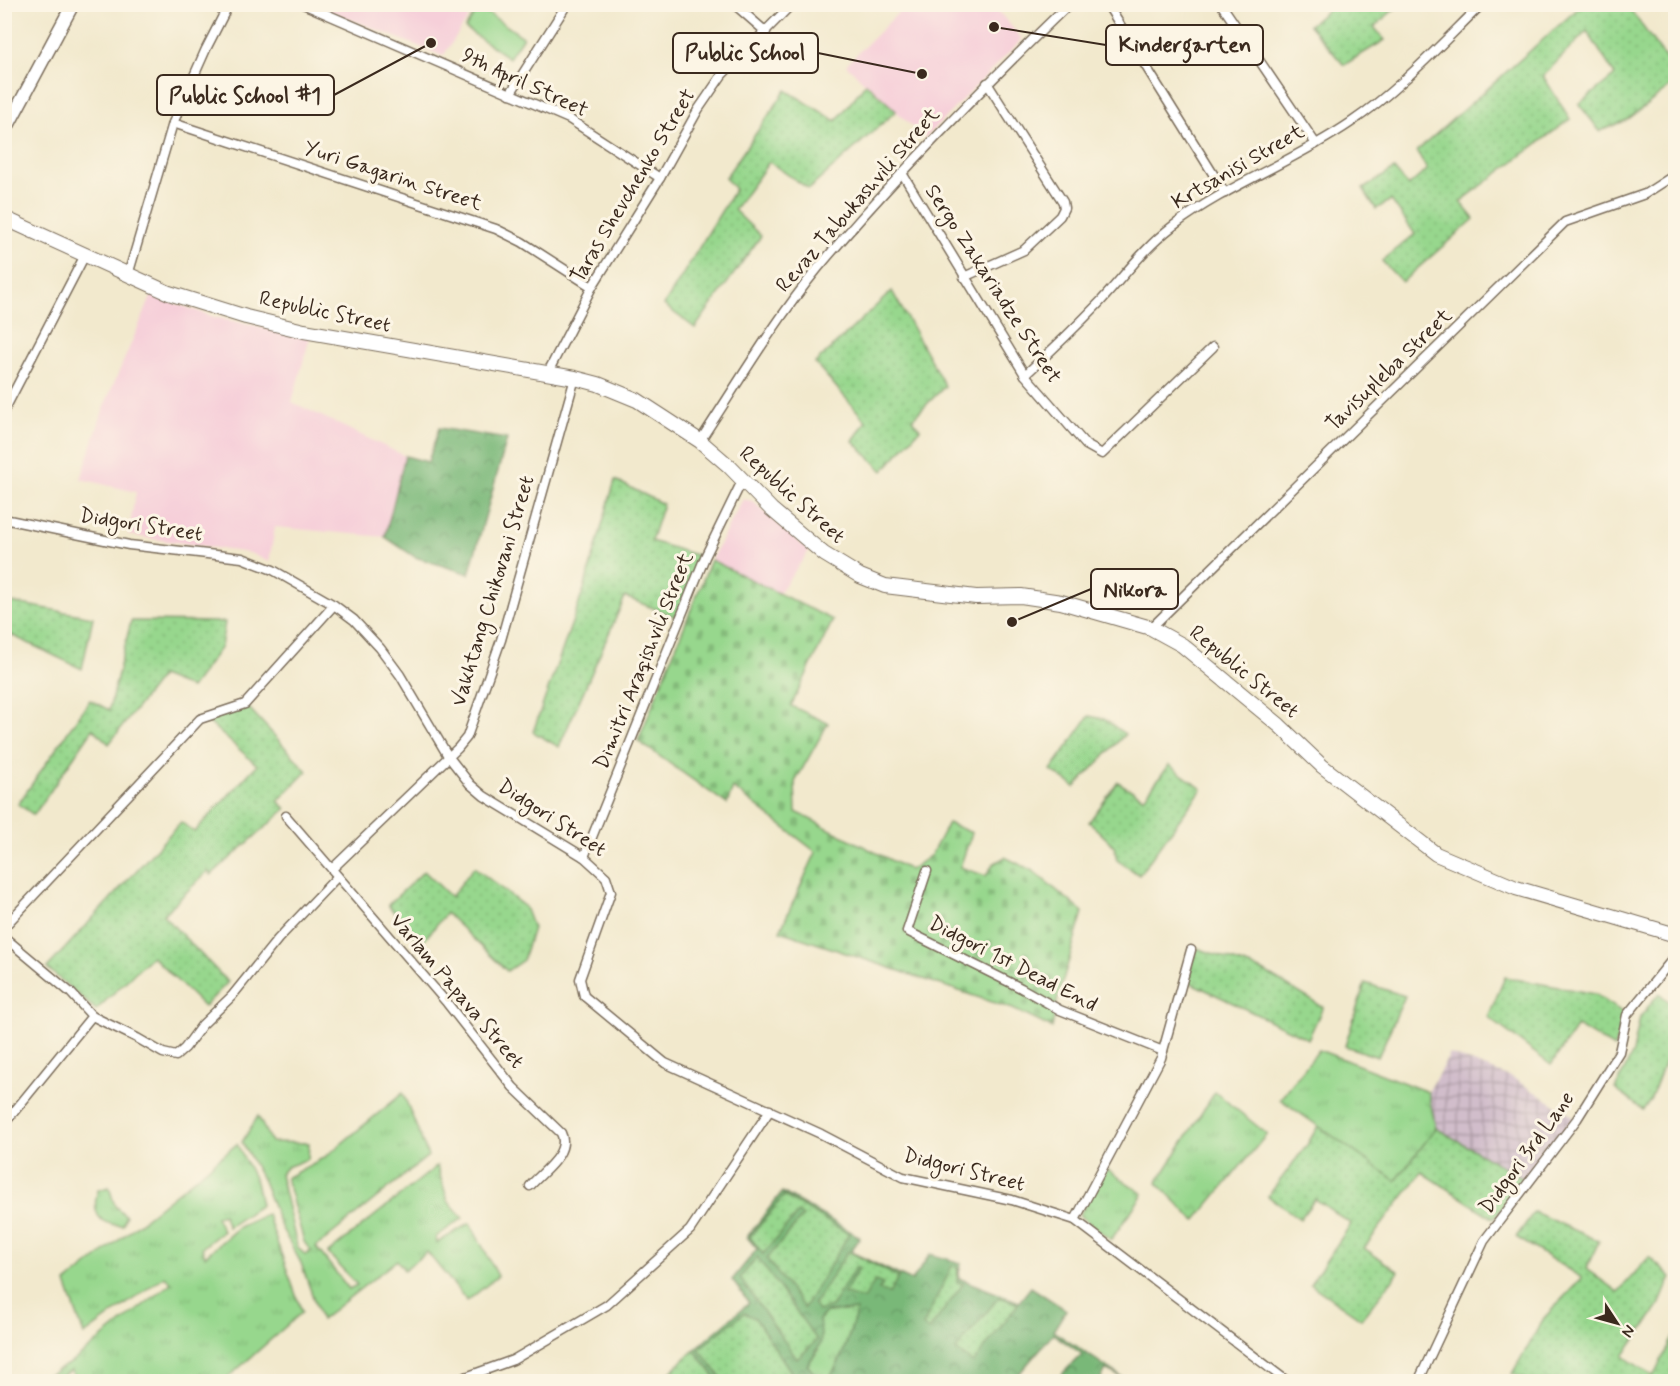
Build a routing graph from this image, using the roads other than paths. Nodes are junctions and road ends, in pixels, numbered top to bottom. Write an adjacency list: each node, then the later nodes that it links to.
1 (64, 4): 15 (street)
2 (73, 4): 17 (street)
3 (229, 4): 16 (street)
4 (303, 4): 14 (street, 9th April Street)
5 (567, 4): 14 (street)
6 (734, 4): 12 (street)
7 (792, 4): 12 (street, Taras Shevchenko Street)
8 (1069, 4): 13 (street, Revaz Tabukashvili Street)
9 (1107, 4): 22 (street)
10 (1221, 4): 18 (street)
11 (1482, 4): 18 (street, Krtsanisi Street)
12 (766, 32): 21 (street, Taras Shevchenko Street)
13 (987, 83): 19 (street, Revaz Tabukashvili Street); 26 (street)
14 (510, 94): 21 (street, 9th April Street)
15 (4, 116)
16 (173, 123): 25 (street); 27 (street, Yuri Gagarin Street)
17 (4, 133)
18 (1316, 144): 22 (street, Krtsanisi Street)
19 (902, 173): 26 (street, Sergo Zakariadze Street); 33 (street, Revaz Tabukashvili Street)
20 (1676, 174): 37 (street, Tavisupleba Street)
21 (660, 177): 27 (street, Taras Shevchenko Street)
22 (1225, 193): 30 (street, Krtsanisi Street)
23 (4, 218): 24 (main road, Republic Street)
24 (85, 255): 25 (main road, Republic Street); 32 (street)
25 (128, 275): 29 (main road, Republic Street)
26 (964, 277): 30 (street, Sergo Zakariadze Street)
27 (592, 287): 29 (street, Taras Shevchenko Street)
28 (1213, 347): 30 (street, Sergo Zakariadze Street)
29 (548, 372): 31 (main road, Republic Street)
30 (1025, 375)
31 (575, 378): 33 (main road, Republic Street); 38 (street, Vakhtang Chikovani Street)
32 (4, 411)
33 (700, 441): 34 (main road, Republic Street)
34 (742, 481): 37 (main road, Republic Street); 40 (street, Dimitri Araqishvili Street)
35 (4, 519): 36 (street, Didgori Street)
36 (334, 605): 38 (street, Didgori Street); 43 (street)
37 (1151, 628): 44 (main road, Republic Street)
38 (448, 756): 40 (street, Didgori Street); 42 (street, Vakhtang Chikovani Street)
39 (286, 816): 42 (street, Varlam Papava Street)
40 (584, 857): 50 (street, Didgori Street)
41 (927, 871): 49 (street, Didgori 1st Dead End)
42 (334, 873): 48 (street, Vakhtang Chikovani Street); 52 (street, Varlam Papava Street)
43 (4, 927)
44 (1676, 935)
45 (4, 937): 48 (street)
46 (1191, 950): 49 (street)
47 (1676, 955): 56 (street, Didgori 3rd Lane)
48 (92, 1016): 51 (street)
49 (1163, 1051): 53 (street)
50 (770, 1110): 53 (street, Didgori Street); 54 (street)
51 (4, 1125)
52 (530, 1186)
53 (1075, 1220): 55 (street, Didgori Street)
54 (452, 1382)
55 (1288, 1382)
56 (1418, 1382)

